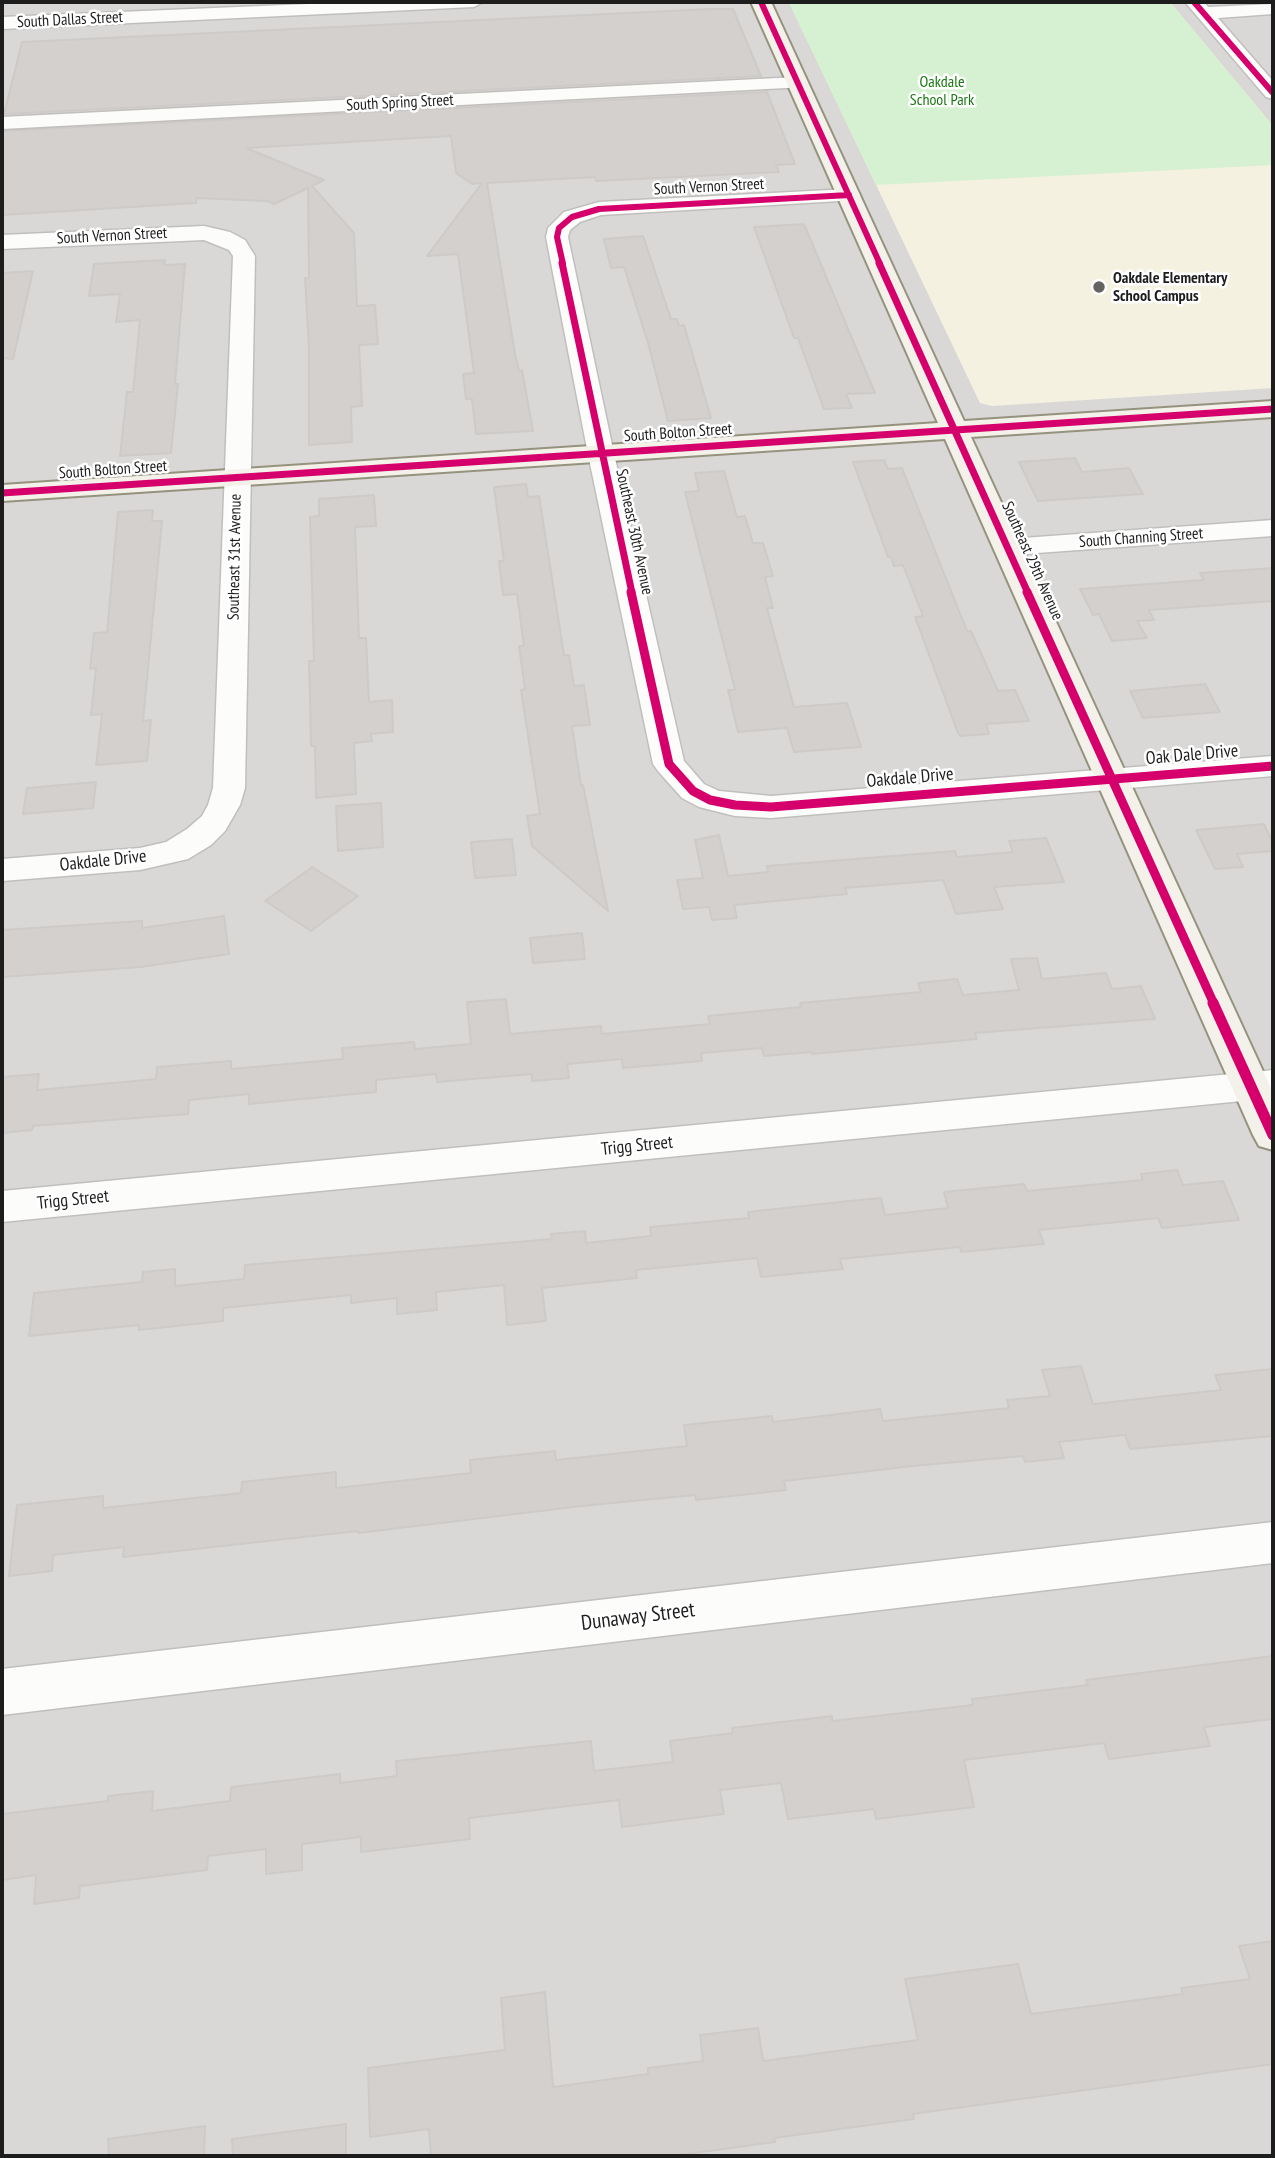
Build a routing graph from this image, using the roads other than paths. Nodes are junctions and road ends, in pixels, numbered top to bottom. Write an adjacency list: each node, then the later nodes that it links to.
1 (474, 2): 5 (street, South Dallas Street)
2 (761, 2): 6 (street, Southeast 29th Avenue)
3 (1199, 7): 4 (street); 7 (street)
4 (1273, 9)
5 (2, 23)
6 (798, 83): 8 (street, South Spring Street); 9 (street, Southeast 29th Avenue)
7 (1273, 93)
8 (2, 123)
9 (849, 195): 10 (street, South Vernon Street); 14 (street, Southeast 29th Avenue)
10 (572, 217): 15 (street, Southeast 30th Avenue)
11 (222, 237): 12 (street, South Vernon Street); 16 (street, Southeast 31st Avenue)
12 (2, 242)
13 (1273, 409): 14 (street, South Bolton Street)
14 (956, 430): 15 (street, South Bolton Street); 19 (street, Southeast 29th Avenue)
15 (601, 454): 16 (street, South Bolton Street); 22 (street, Southeast 30th Avenue)
16 (237, 477): 17 (street, South Bolton Street); 23 (street, Southeast 31st Avenue)
17 (2, 493)
18 (1273, 528): 19 (street, South Channing Street)
19 (1009, 547): 21 (street, Southeast 29th Avenue)
20 (1273, 766): 21 (street, Oak Dale Drive)
21 (1113, 779): 22 (street, Oakdale Drive); 25 (street, Southeast 29th Avenue)
22 (710, 800)
23 (199, 837): 24 (street, Oakdale Drive)
24 (2, 870)
25 (1262, 1085): 26 (street, Southeast 29th Avenue); 27 (street, Trigg Street)
26 (1273, 1135)
27 (2, 1207)
28 (1273, 1542): 29 (street, Dunaway Street)
29 (2, 1692)

